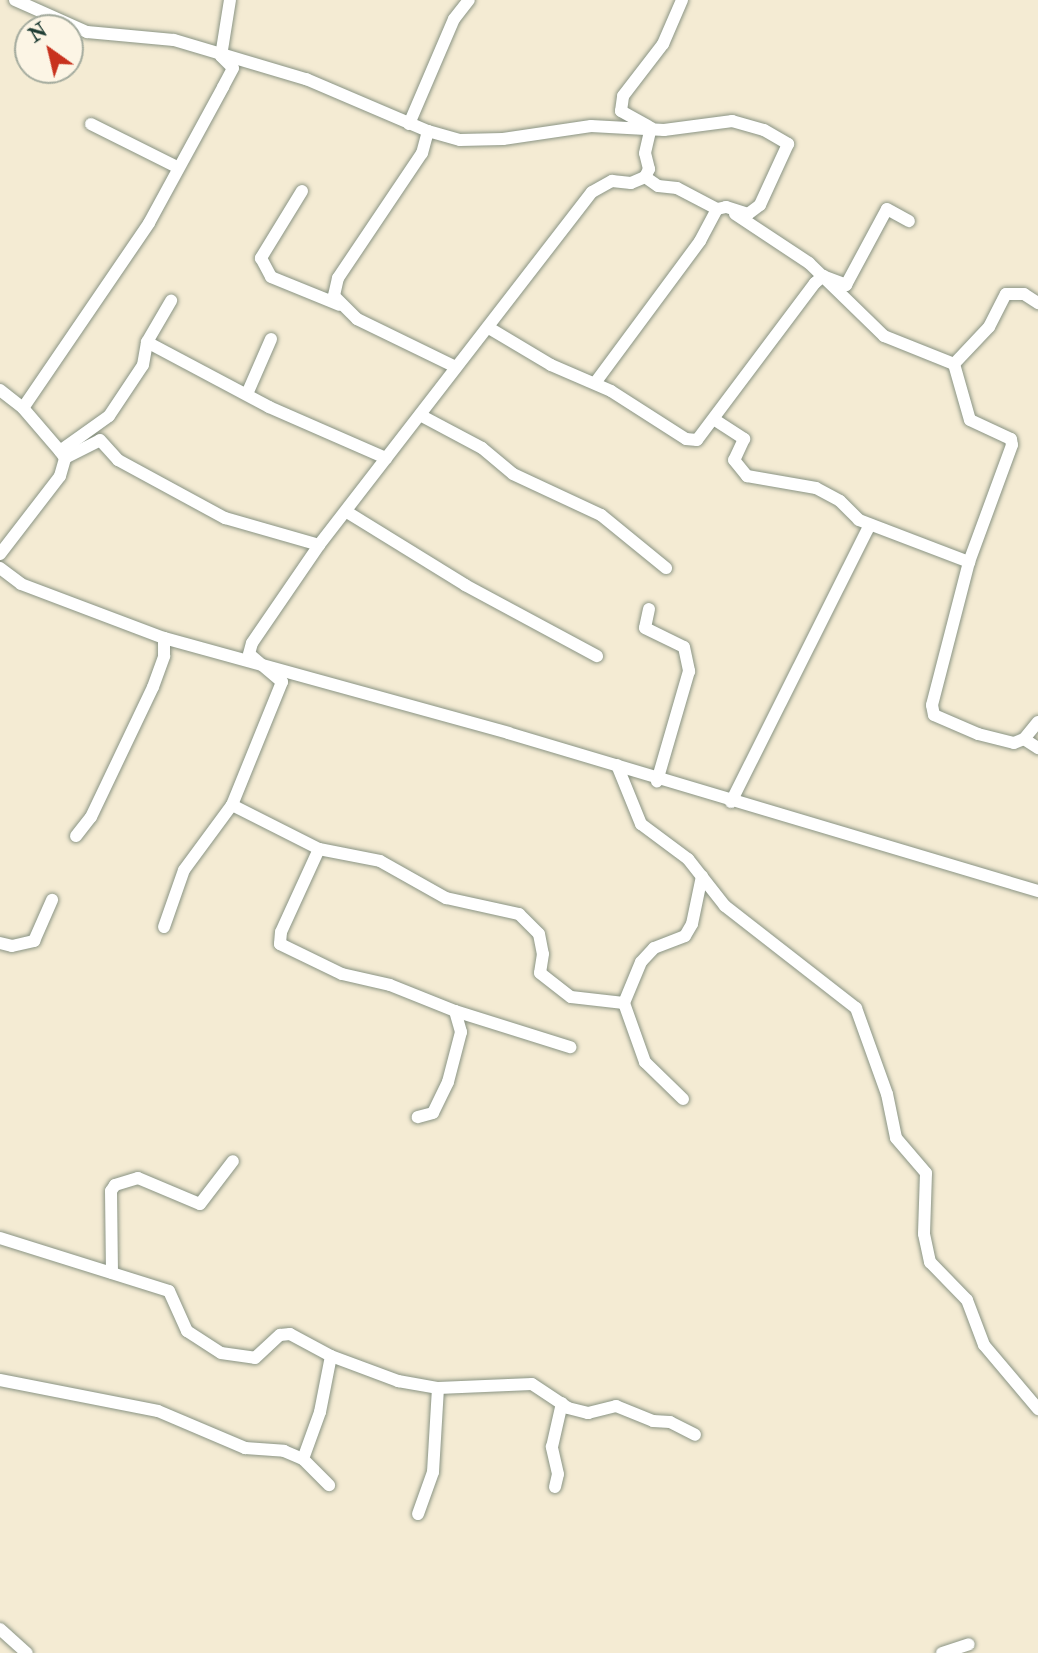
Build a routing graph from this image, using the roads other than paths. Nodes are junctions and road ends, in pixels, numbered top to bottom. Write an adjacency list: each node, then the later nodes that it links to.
1 (230, 0): 5 (street)
2 (468, 0): 7 (street)
3 (682, 0): 8 (street)
4 (24, 2): 5 (street)
5 (221, 56): 7 (street); 10 (street)
6 (90, 124): 10 (street)
7 (409, 124): 9 (street)
8 (651, 128): 9 (street); 11 (street); 13 (street)
9 (428, 131): 18 (street)
10 (177, 167): 27 (street)
11 (645, 177): 13 (street); 19 (street)
12 (302, 191): 18 (street)
13 (721, 208): 15 (street); 24 (street)
14 (909, 221): 15 (street)
15 (823, 276): 22 (street); 29 (street)
16 (170, 302): 21 (street)
17 (1038, 303): 22 (street)
18 (340, 306): 23 (street)
19 (489, 328): 23 (street); 24 (street)
20 (271, 339): 26 (street)
21 (147, 342): 26 (street); 30 (street)
22 (954, 364): 36 (street)
23 (456, 367): 28 (street)
24 (595, 383): 29 (street)
25 (0, 390): 27 (street)
26 (247, 394): 31 (street)
27 (23, 408): 30 (street)
28 (420, 415): 31 (street); 38 (street)
29 (715, 420): 33 (street)
30 (63, 454): 34 (street); 35 (street)
31 (386, 458): 32 (street)
32 (347, 512): 34 (street); 41 (street)
33 (870, 525): 36 (street); 48 (street)
34 (319, 545): 42 (street)
35 (0, 554)
36 (968, 562): 44 (street)
37 (0, 568): 40 (street)
38 (666, 568)
39 (649, 609): 47 (street)
40 (164, 638): 42 (street); 50 (street)
41 (597, 656)
42 (256, 662): 46 (street); 49 (street)
43 (1038, 722): 44 (street)
44 (1024, 739): 45 (street)
45 (1038, 748)
46 (617, 765): 47 (street); 52 (street)
47 (657, 781): 48 (street)
48 (732, 802): 53 (street)
49 (232, 805): 51 (street); 55 (street)
50 (76, 836)
51 (319, 849): 57 (street); 58 (street)
52 (702, 876): 57 (street); 69 (street)
53 (1038, 891)
54 (52, 900): 56 (street)
55 (164, 927)
56 (0, 943)
57 (624, 1003): 60 (street)
58 (455, 1011): 59 (street); 61 (street)
59 (570, 1047)
60 (683, 1099)
61 (418, 1117)
62 (233, 1161): 64 (street)
63 (0, 1238): 64 (street)
64 (112, 1273): 65 (street)
65 (331, 1356): 67 (street); 71 (street)
66 (0, 1380): 71 (street)
67 (439, 1388): 68 (street); 74 (street)
68 (562, 1404): 70 (street); 73 (street)
69 (1038, 1409)
70 (695, 1435)
71 (303, 1459): 72 (street)
72 (329, 1485)
73 (555, 1487)
74 (418, 1514)
75 (0, 1629): 77 (street)
76 (969, 1644): 78 (street)
77 (27, 1653)
78 (942, 1653)

